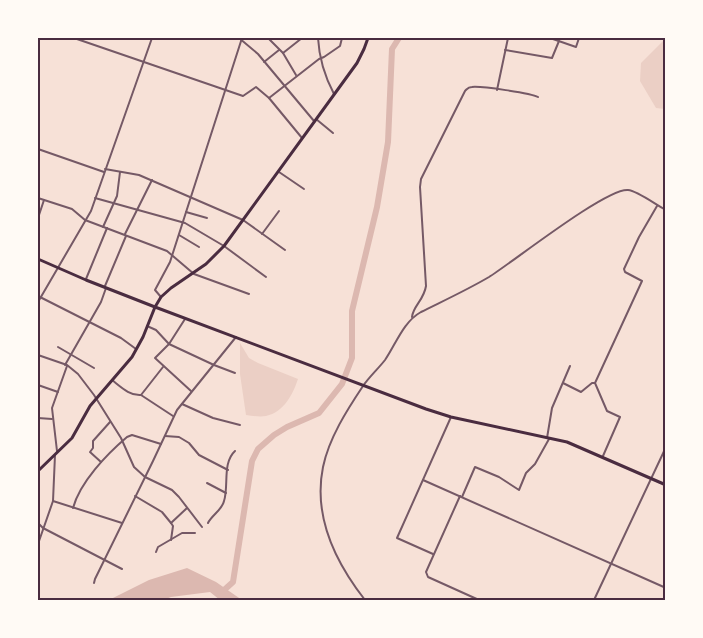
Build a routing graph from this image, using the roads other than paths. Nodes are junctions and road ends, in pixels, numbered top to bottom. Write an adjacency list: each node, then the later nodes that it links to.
1 (74, 38): 17 (street)
2 (152, 38): 17 (street)
3 (241, 38): 18 (street); 21 (street)
4 (268, 38): 13 (street)
5 (300, 38): 15 (street)
6 (318, 38): 16 (street)
7 (342, 38): 16 (street)
8 (368, 38): 23 (main road)
9 (508, 38): 14 (street)
10 (550, 38): 12 (street)
11 (579, 38): 12 (street)
12 (559, 41): 14 (street)
13 (279, 50): 15 (street); 18 (street)
14 (505, 50): 22 (street)
15 (283, 52): 19 (street)
16 (321, 58): 19 (street); 23 (street)
17 (143, 62): 21 (street); 30 (street)
18 (264, 62): 20 (street)
19 (296, 76): 20 (street)
20 (284, 86): 25 (street); 26 (street)
21 (226, 90): 25 (street); 37 (street)
22 (497, 90): 24 (street); 70 (street)
23 (334, 94): 26 (main road)
24 (538, 97)
25 (269, 98): 28 (street)
26 (315, 120): 27 (street); 28 (main road)
27 (334, 133)
28 (302, 138): 32 (main road)
29 (38, 149): 30 (street)
30 (105, 171): 31 (street); 36 (street)
31 (120, 172): 33 (street); 39 (street)
32 (279, 172): 34 (street); 48 (main road)
33 (152, 180): 37 (street); 41 (street)
34 (304, 189)
35 (38, 198): 38 (street)
36 (95, 198): 39 (street); 47 (street)
37 (191, 198): 44 (street); 48 (street)
38 (44, 200): 45 (street); 47 (street)
39 (114, 202): 41 (street); 50 (street)
40 (657, 206): 42 (street); 70 (street); 88 (street)
41 (137, 208): 49 (street); 53 (street)
42 (666, 210)
43 (279, 211): 52 (street)
44 (186, 212): 46 (street); 49 (street)
45 (38, 218)
46 (207, 218)
47 (85, 220): 50 (street); 60 (street)
48 (243, 220): 52 (street); 55 (main road)
49 (183, 222): 54 (street); 55 (street)
50 (102, 227): 51 (street)
51 (107, 228): 53 (street); 63 (street)
52 (262, 234): 57 (street)
53 (125, 235): 58 (street); 64 (street)
54 (178, 235): 56 (street); 58 (street)
55 (224, 246): 61 (main road); 62 (street)
56 (199, 247)
57 (285, 250)
58 (172, 254): 61 (street); 67 (street)
59 (38, 259): 60 (main road)
60 (57, 268): 63 (main road); 66 (street)
61 (194, 274): 65 (street); 67 (main road)
62 (266, 276)
63 (86, 280): 64 (main road)
64 (105, 288): 69 (main road); 72 (street)
65 (249, 294)
66 (38, 297): 68 (street); 72 (street)
67 (162, 297): 69 (main road)
68 (38, 302)
69 (155, 307): 71 (main road); 73 (main road)
70 (412, 317): 90 (street)
71 (186, 319): 74 (main road); 75 (street)
72 (90, 322): 77 (street); 78 (street)
73 (147, 326): 75 (street); 77 (main road)
74 (236, 338): 81 (street); 90 (main road)
75 (168, 344): 81 (street); 83 (street)
76 (58, 347): 78 (street)
77 (136, 349): 86 (main road)
78 (71, 354): 80 (street); 84 (street)
79 (38, 355): 80 (street)
80 (66, 365): 92 (street); 94 (street)
81 (214, 365): 85 (street); 91 (street)
82 (570, 366): 87 (street)
83 (164, 367): 91 (street); 93 (street)
84 (94, 368)
85 (235, 374)
86 (112, 380): 93 (street); 94 (main road)
87 (563, 383): 88 (street); 103 (street)
88 (595, 383): 109 (street)
89 (38, 385): 92 (street)
90 (363, 385): 97 (main road); 140 (street)
91 (191, 391): 95 (street)
92 (58, 392): 99 (street)
93 (141, 395): 96 (street)
94 (96, 399): 100 (street); 108 (main road)
95 (182, 404): 96 (street); 101 (street)
96 (173, 416): 102 (street)
97 (451, 417): 103 (main road); 115 (street)
98 (38, 418): 99 (street)
99 (54, 419): 108 (street)
100 (110, 422): 104 (street); 110 (street)
101 (240, 425)
102 (164, 436): 105 (street); 111 (street)
103 (548, 438): 109 (main road); 120 (street)
104 (122, 442): 105 (street); 110 (street); 113 (street)
105 (161, 444): 113 (street)
106 (666, 447): 114 (street)
107 (235, 451): 111 (street)
108 (56, 454): 112 (main road); 121 (street)
109 (602, 456): 114 (main road)
110 (102, 463): 122 (street)
111 (228, 470): 118 (street)
112 (38, 471)
113 (145, 477): 119 (street); 123 (street)
114 (650, 478): 117 (main road); 136 (street)
115 (424, 480): 120 (street); 134 (street)
116 (207, 483): 118 (street)
117 (666, 485)
118 (226, 493): 127 (street)
119 (135, 496): 125 (street); 126 (street)
120 (461, 496): 134 (street); 136 (street)
121 (53, 502): 122 (street); 129 (street)
122 (73, 508): 125 (street)
123 (187, 508): 126 (street); 128 (street)
124 (38, 523): 129 (street)
125 (122, 523): 135 (street)
126 (172, 523): 131 (street)
127 (208, 524)
128 (202, 527)
129 (43, 528): 132 (street); 135 (street)
130 (194, 532): 131 (street)
131 (171, 540): 133 (street)
132 (38, 544)
133 (156, 552)
134 (433, 554): 141 (street)
135 (104, 560): 137 (street); 138 (street)
136 (611, 564): 139 (street); 142 (street)
137 (122, 569)
138 (94, 584)
139 (666, 588)
140 (365, 600)
141 (479, 600)
142 (594, 600)

